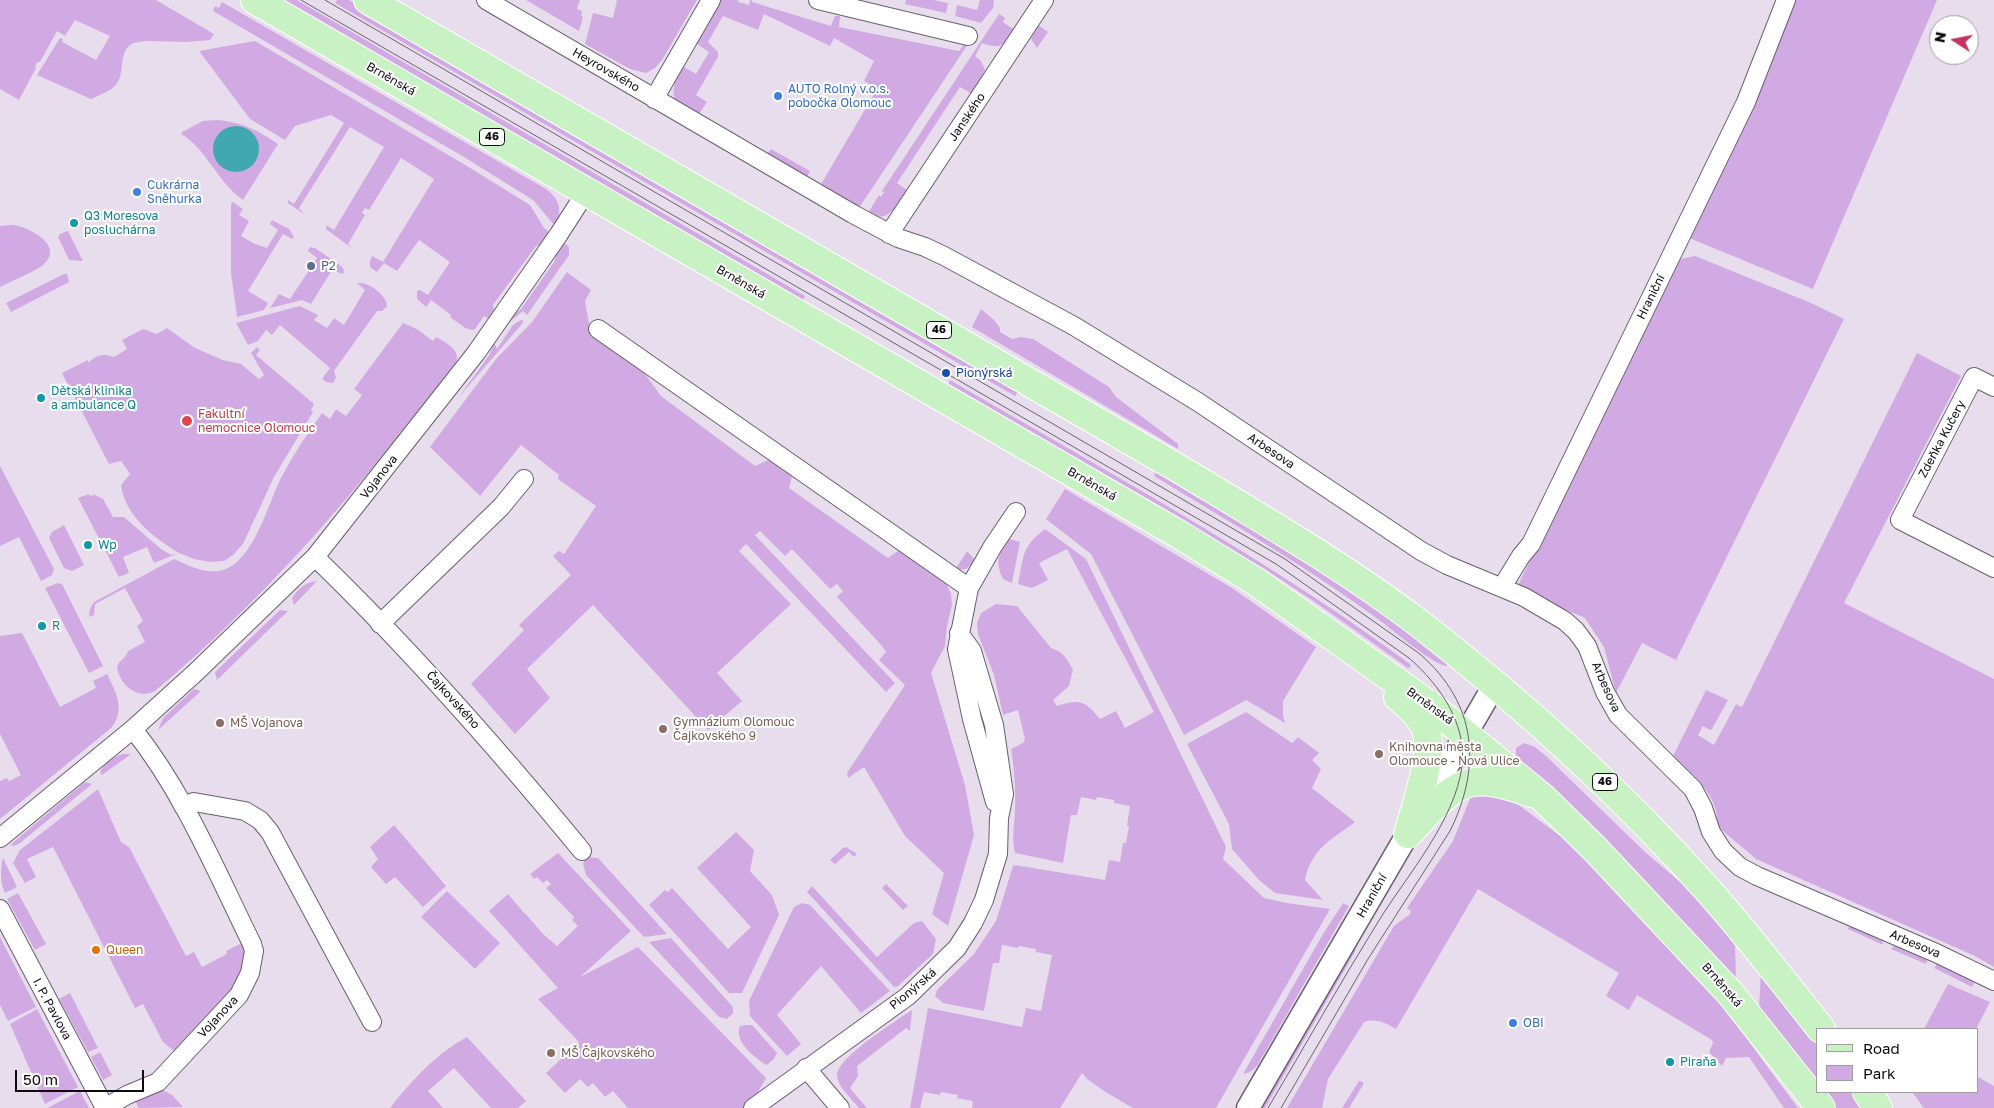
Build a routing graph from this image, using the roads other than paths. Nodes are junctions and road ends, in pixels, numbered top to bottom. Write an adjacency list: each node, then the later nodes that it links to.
1 (255, 0): 10 (main road, Brněnská / 46)
2 (368, 0): 22 (main road, 46)
3 (486, 0): 9 (street, Heyrovského)
4 (711, 0): 9 (street, Heyrovského)
5 (818, 0): 8 (street)
6 (1044, 0): 11 (street, Janského)
7 (1786, 0): 18 (street, Hraniční)
8 (968, 36)
9 (654, 98): 11 (street)
10 (586, 192): 16 (street, Vojanova); 21 (main road, Brněnská / 46)
11 (889, 234): 18 (street, Arbesova)
12 (598, 329): 19 (street)
13 (1994, 388): 17 (street, Zdeňka Kučery)
14 (524, 479): 20 (street)
15 (1016, 512): 19 (street, Pionýrská)
16 (315, 557): 20 (street, Čajkovského); 23 (street, Vojanova)
17 (1994, 568)
18 (1502, 587): 31 (street, Arbesova)
19 (969, 588): 34 (street, Pionýrská)
20 (380, 624): 29 (street, Čajkovského)
21 (1333, 636): 24 (main road, Brněnská / 46); 27 (main road)
22 (1495, 684): 24 (street, Hraniční); 33 (main road, 46)
23 (133, 729): 26 (street, Vojanova); 28 (street, Vojanova)
24 (1466, 734): 25 (main road, Brněnská / 46); 27 (street, Hraniční)
25 (1542, 797): 27 (main road); 36 (main road, Brněnská / 46)
26 (183, 806): 32 (street); 37 (street, Vojanova)
27 (1408, 834): 40 (street, Hraniční)
28 (0, 838)
29 (582, 851)
30 (0, 909): 37 (street, I. P. Pavlova)
31 (1994, 981)
32 (372, 1022)
33 (1820, 1028)
34 (806, 1068): 38 (street, Pionýrská); 39 (street)
35 (1868, 1093): 42 (main road)
36 (1808, 1097): 41 (main road, Brněnská / 46)
37 (105, 1108)
38 (752, 1108)
39 (840, 1108)
40 (1248, 1108)
41 (1821, 1108)
42 (1878, 1108)

